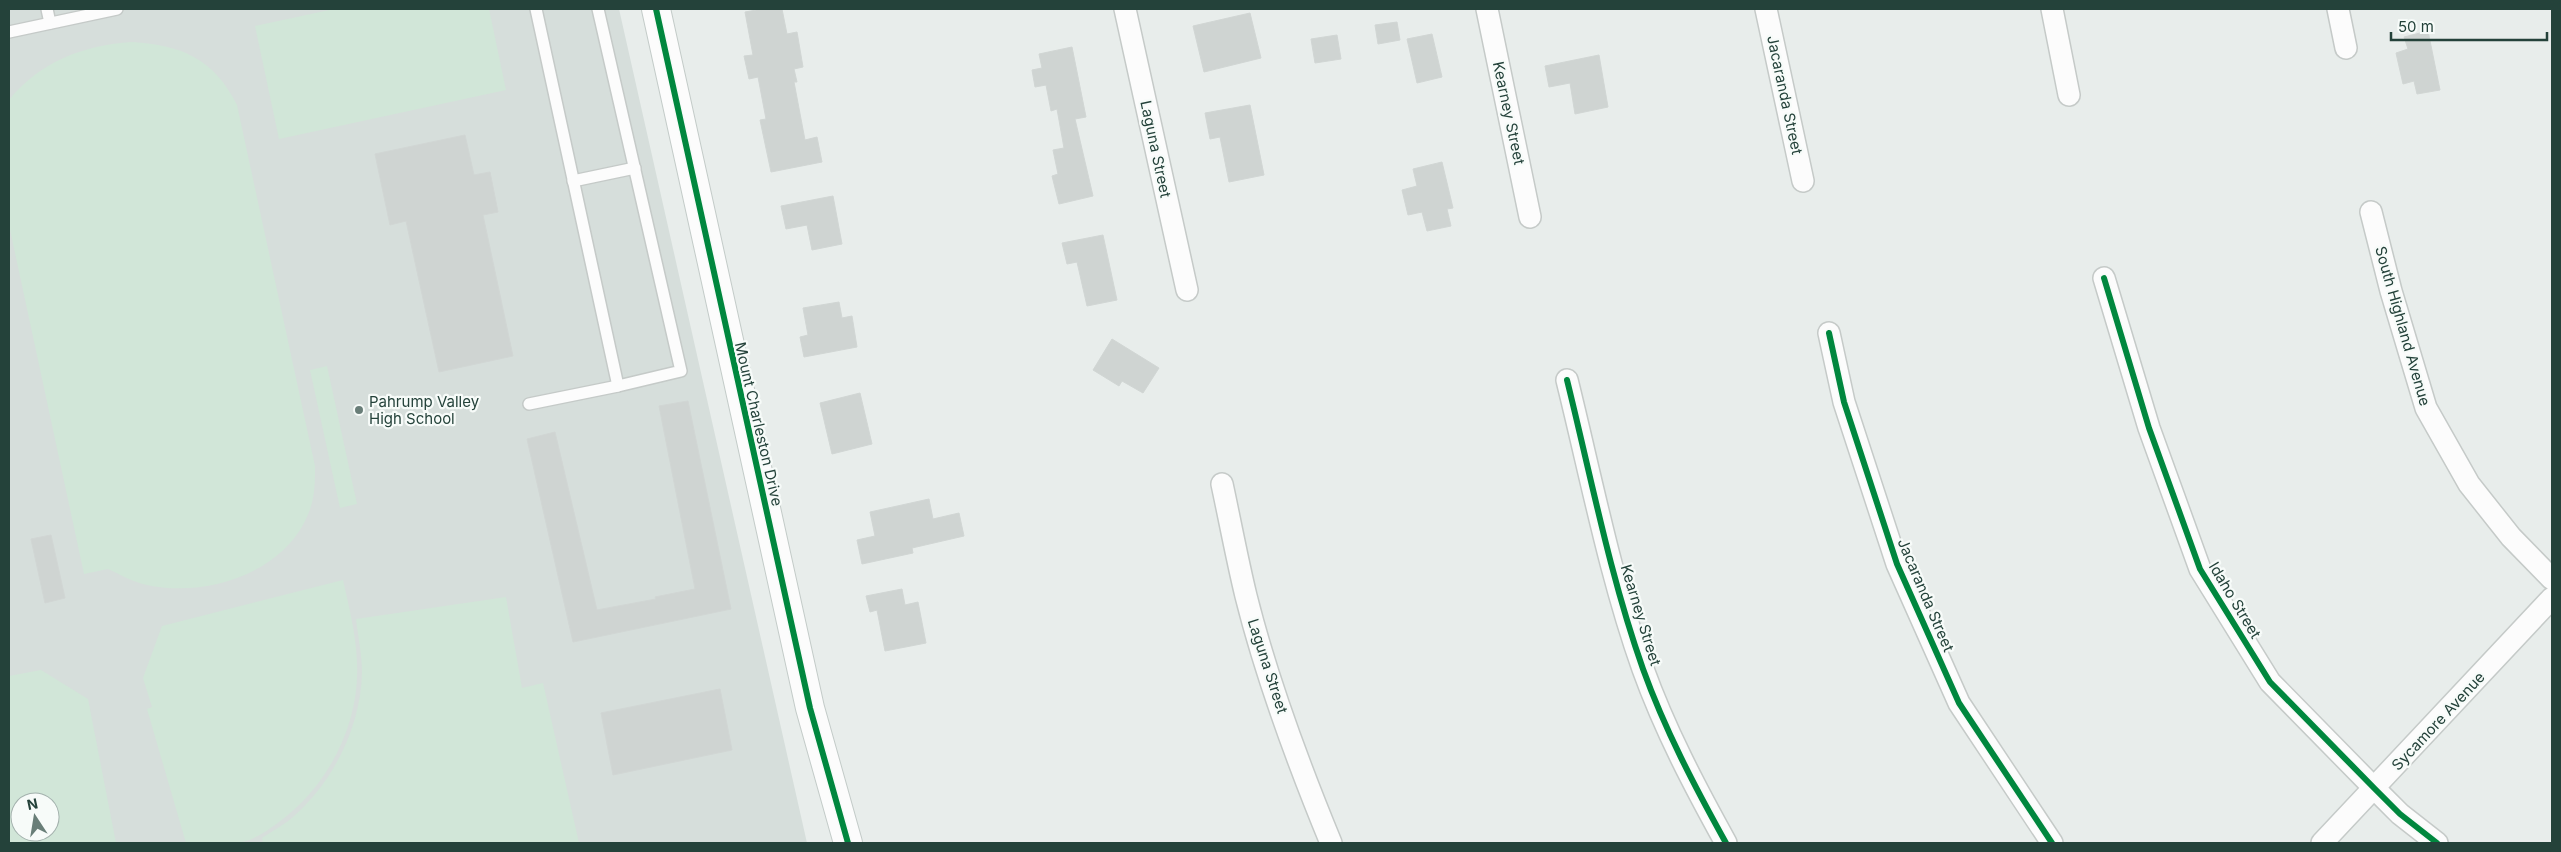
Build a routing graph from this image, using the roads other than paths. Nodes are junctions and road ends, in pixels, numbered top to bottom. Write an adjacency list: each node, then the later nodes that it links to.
1 (47, 9): 11 (lane)
2 (536, 9): 16 (lane)
3 (598, 9): 15 (lane)
4 (656, 9): 30 (street, Mount Charleston Drive)
5 (1126, 9): 21 (street, Laguna Street)
6 (1487, 9): 19 (street, Kearney Street)
7 (1766, 9): 17 (street, Jacaranda Street)
8 (2052, 9): 14 (street)
9 (2338, 9): 13 (street)
10 (109, 10): 11 (lane)
11 (50, 23): 12 (lane)
12 (9, 32)
13 (2346, 48)
14 (2069, 96)
15 (635, 168): 16 (lane); 24 (lane)
16 (573, 181): 24 (lane)
17 (1803, 181)
18 (2371, 212): 27 (street, South Highland Avenue)
19 (1530, 217)
20 (2104, 278): 29 (street, Idaho Street)
21 (1187, 290)
22 (1829, 333): 33 (street, Jacaranda Street)
23 (1567, 380): 32 (street, Kearney Street)
24 (618, 386): 25 (lane)
25 (528, 404)
26 (1222, 484): 31 (street, Laguna Street)
27 (2552, 579)
28 (2552, 598): 29 (street, Sycamore Avenue)
29 (2375, 790): 34 (street, Sycamore Avenue); 35 (street, Idaho Street)
30 (848, 843)
31 (1331, 843)
32 (1726, 843)
33 (2052, 843)
34 (2322, 843)
35 (2437, 843)

